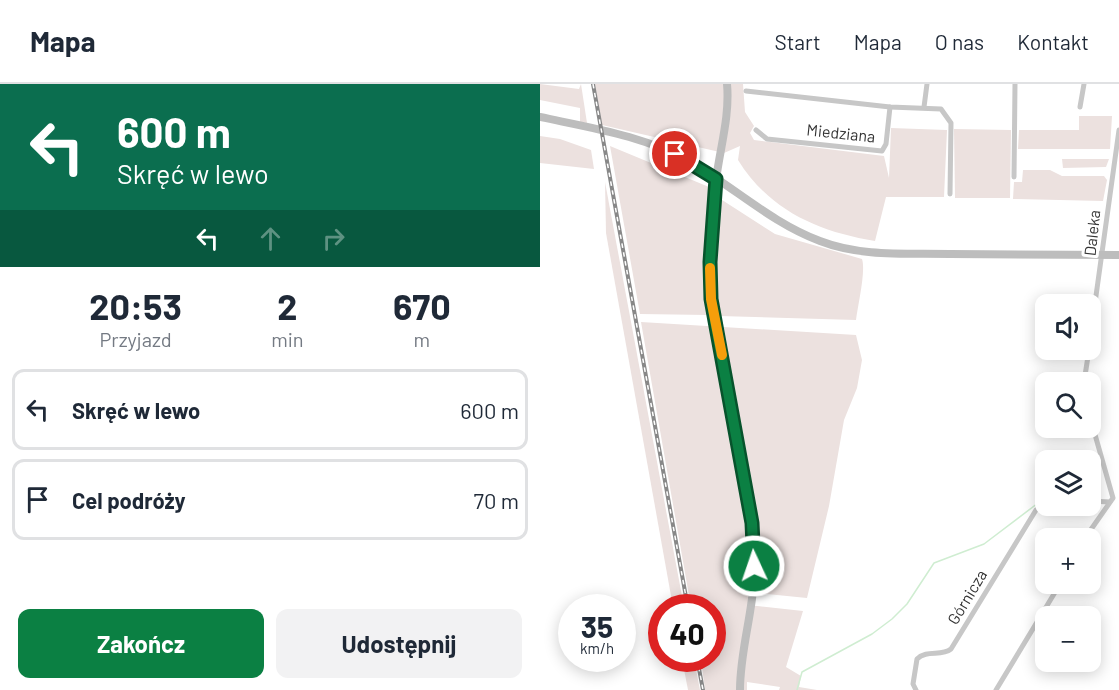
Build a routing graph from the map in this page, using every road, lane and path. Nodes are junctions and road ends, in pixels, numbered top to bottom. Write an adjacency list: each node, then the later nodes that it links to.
1 (727, 84): 13 (street)
2 (927, 84): 8 (street)
3 (1015, 84): 12 (street)
4 (1084, 84): 7 (street)
5 (746, 91): 6 (street)
6 (890, 107): 8 (street); 10 (street, Miedziana)
7 (1080, 107)
8 (924, 108): 14 (street)
9 (540, 117): 13 (street)
10 (756, 130)
11 (1119, 130): 15 (street, Daleka)
12 (1014, 177)
13 (716, 179): 15 (street); 23 (street)
14 (950, 194)
15 (1102, 255): 16 (street); 17 (street, Daleka)
16 (1119, 255)
17 (1096, 294)
18 (1096, 438): 19 (street)
19 (1114, 500): 21 (street)
20 (1035, 512): 24 (street, Górnicza)
21 (1093, 528)
22 (1054, 594): 25 (street)
23 (740, 690)
24 (916, 690)
25 (996, 690)

